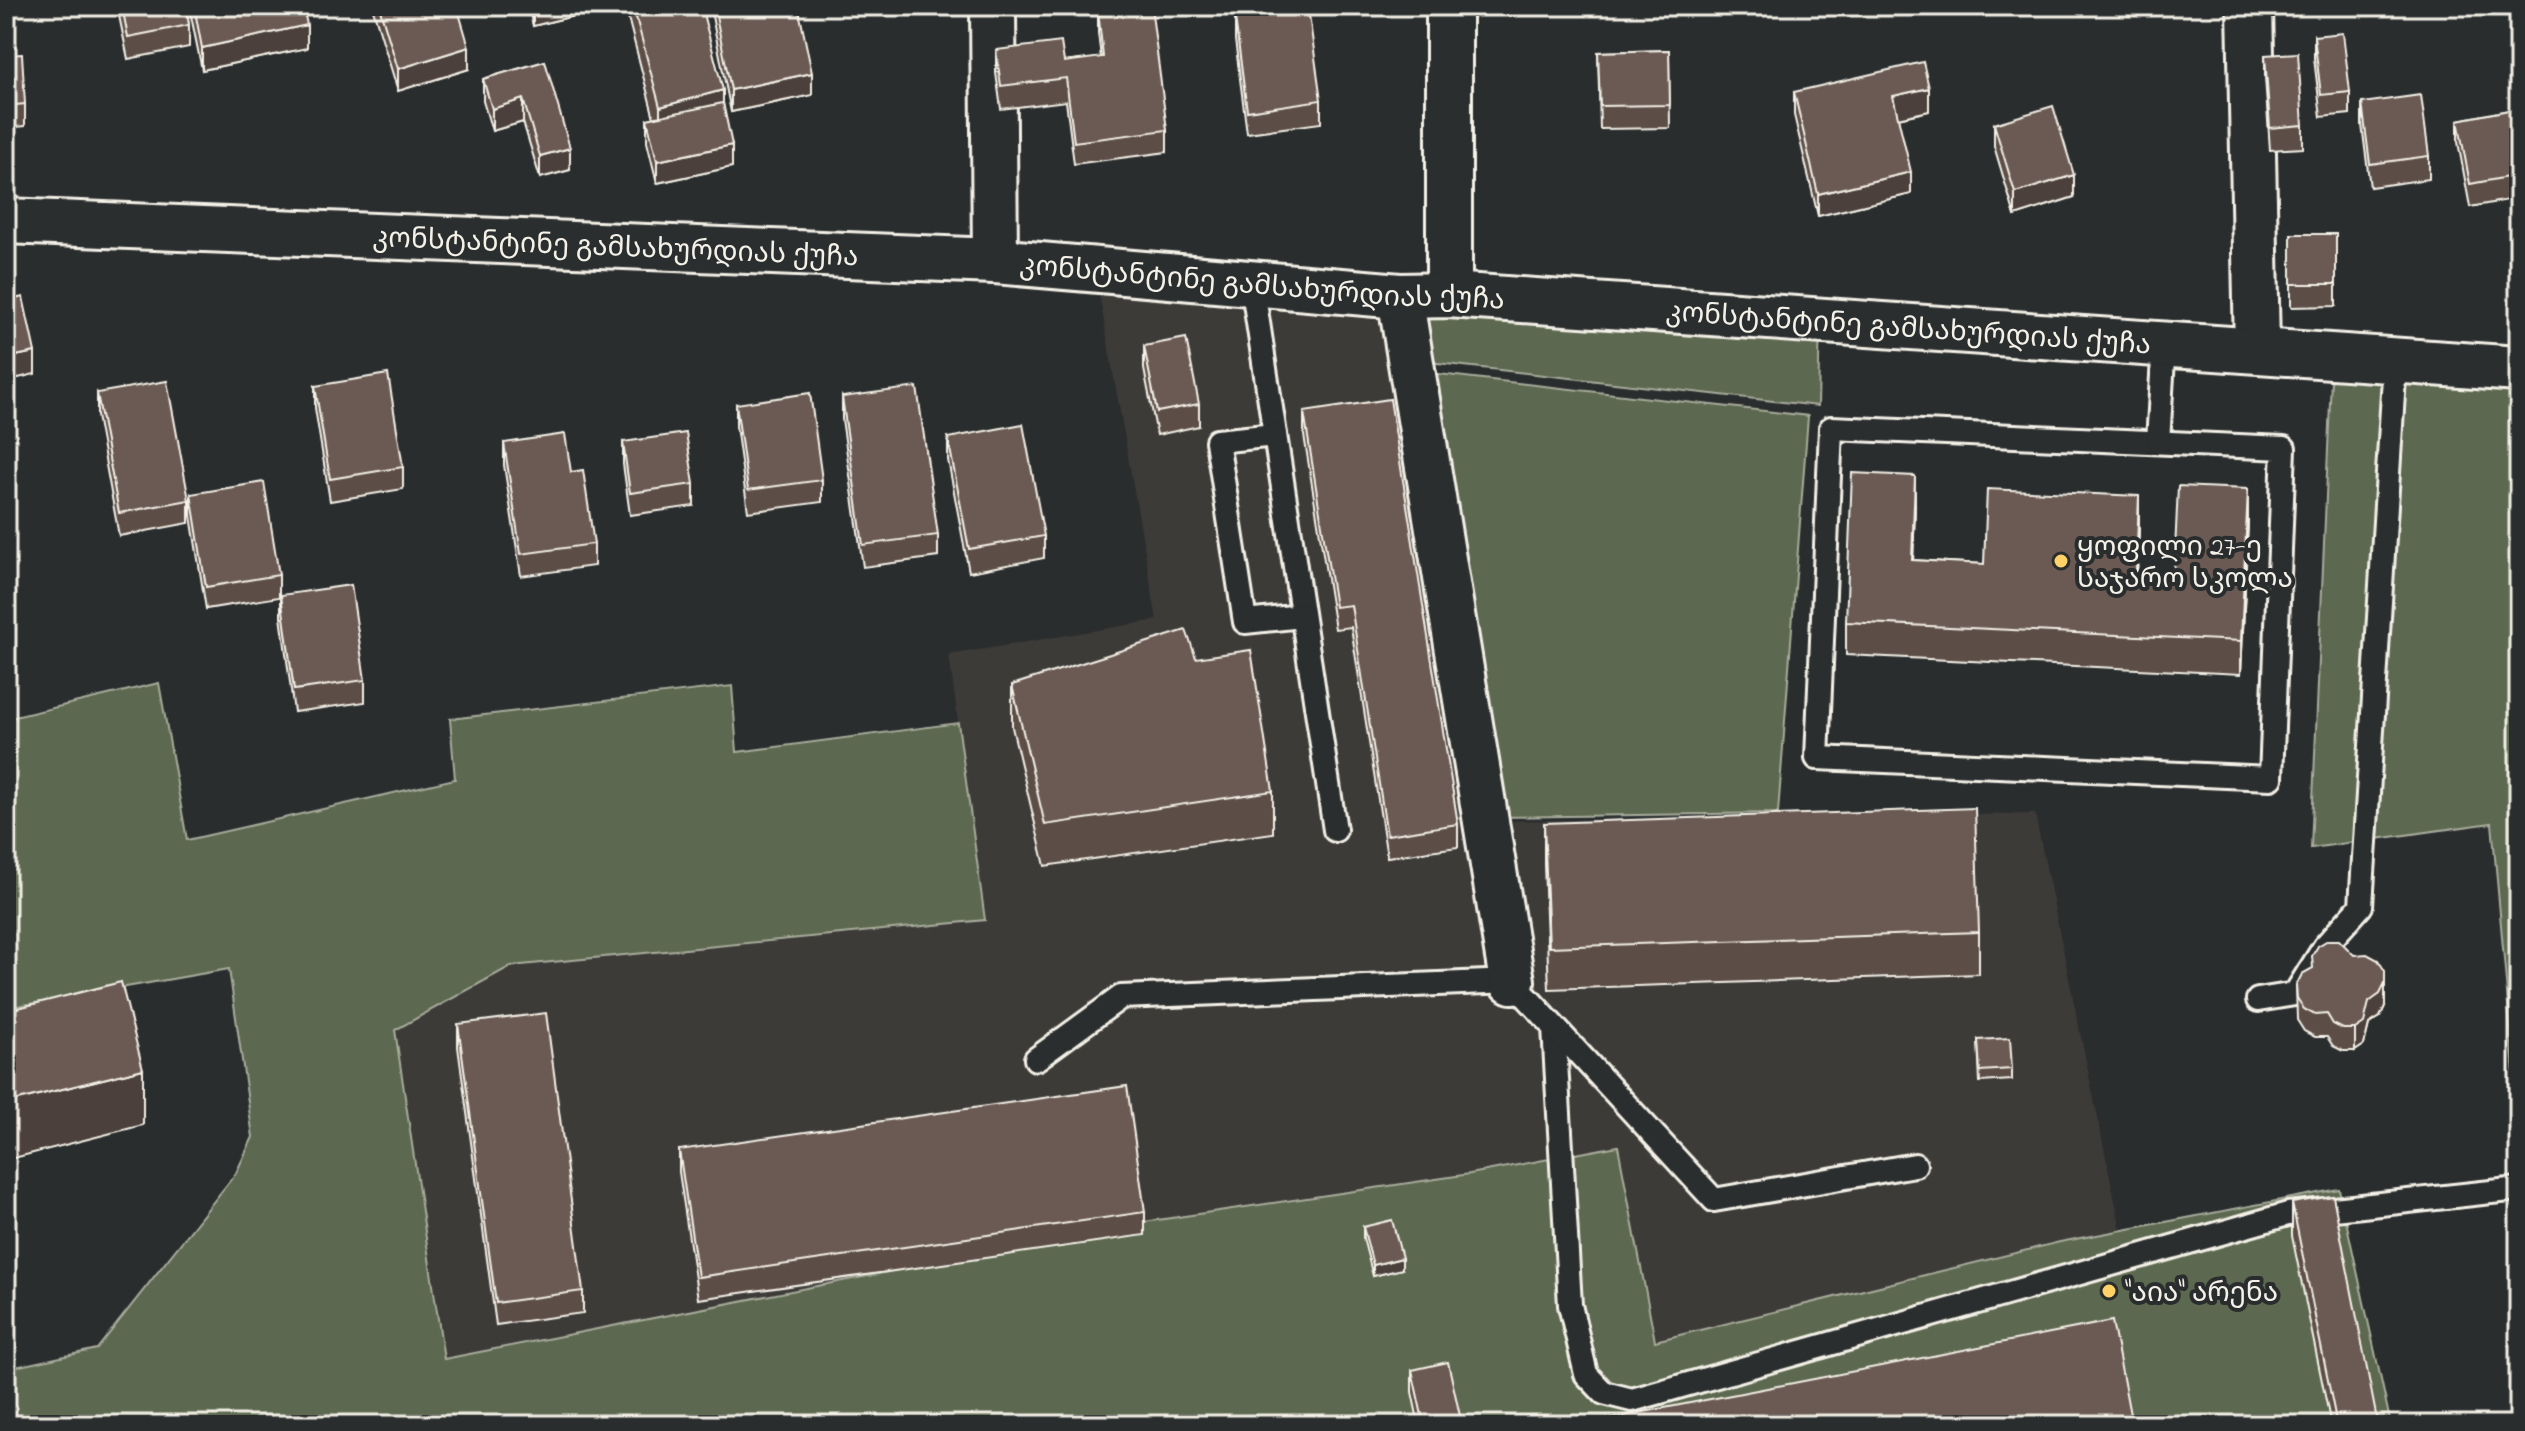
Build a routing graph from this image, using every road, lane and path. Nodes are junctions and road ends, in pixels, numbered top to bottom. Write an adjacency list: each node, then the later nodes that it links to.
1 (993, 6): 5 (street)
2 (1449, 6): 7 (street)
3 (2250, 6): 10 (street)
4 (6, 221): 5 (street, კონსტანტინე გამსახურდიას ქუჩა)
5 (995, 261): 6 (street, კონსტანტინე გამსახურდიას ქუჩა)
6 (1252, 283): 8 (street, კონსტანტინე გამსახურდიას ქუჩა); 13 (lane)
7 (1449, 295): 8 (street, კონსტანტინე გამსახურდიას ქუჩა); 9 (street, კონსტანტინე გამსახურდიას ქუჩა)
8 (1400, 296): 17 (street)
9 (2164, 342): 10 (street, კონსტანტინე გამსახურდიას ქუჩა); 14 (lane)
10 (2257, 349): 11 (street, კონსტანტინე გამსახურდიას ქუჩა)
11 (2395, 361): 12 (street, კონსტანტინე გამსახურდიას ქუჩა); 18 (lane)
12 (2519, 369)
13 (1275, 435): 15 (lane); 15 (lane)
14 (2158, 442): 14 (lane)
15 (1302, 616): 16 (lane)
16 (1335, 830)
17 (1512, 981): 19 (lane); 20 (lane)
18 (2258, 1000)
19 (1554, 1027): 21 (lane); 22 (lane)
20 (1036, 1059)
21 (1915, 1165)
22 (2519, 1189)

